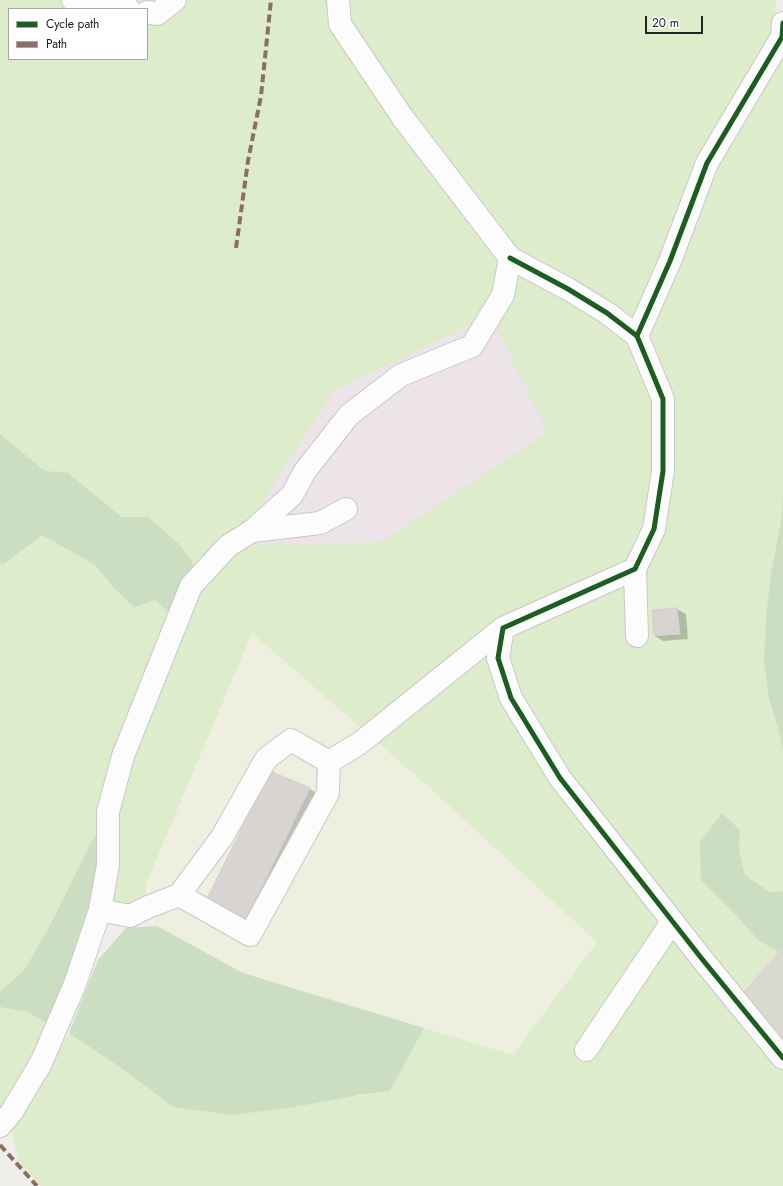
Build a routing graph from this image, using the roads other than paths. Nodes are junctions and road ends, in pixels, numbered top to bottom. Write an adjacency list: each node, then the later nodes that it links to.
1 (73, 0): 4 (street)
2 (175, 0): 5 (street)
3 (338, 0): 7 (street)
4 (124, 8)
5 (148, 12)
6 (783, 23): 8 (street)
7 (510, 258): 8 (street); 10 (street)
8 (637, 336): 11 (street)
9 (346, 509): 10 (street)
10 (252, 531): 16 (street)
11 (635, 569): 12 (street); 13 (street)
12 (503, 628): 14 (street); 17 (street)
13 (637, 636)
14 (329, 762): 15 (street); 15 (street)
15 (179, 895): 16 (street)
16 (100, 910): 20 (street)
17 (672, 922): 18 (street); 19 (street)
18 (586, 1050)
19 (783, 1058)
20 (0, 1126)

